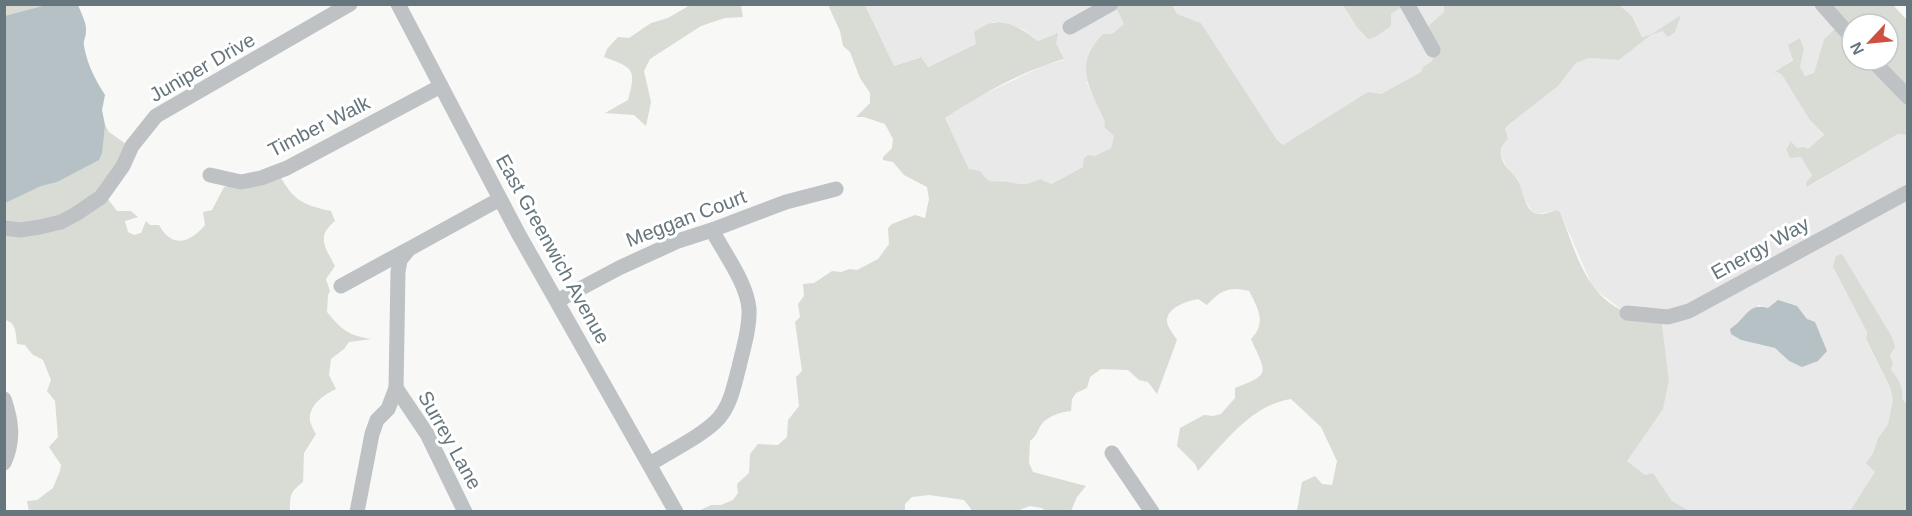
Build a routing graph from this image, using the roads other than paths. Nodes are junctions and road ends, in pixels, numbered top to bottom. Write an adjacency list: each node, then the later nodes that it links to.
1 (350, 4): 16 (street, Juniper Drive)
2 (398, 4): 10 (street, East Greenwich Avenue)
3 (1111, 4): 7 (street)
4 (1407, 4): 8 (street)
5 (1821, 4): 6 (street)
6 (1840, 25)
7 (1070, 27)
8 (1433, 50)
9 (1884, 72): 11 (street)
10 (441, 86): 12 (street, Timber Walk); 15 (street, East Greenwich Avenue)
11 (1908, 97)
12 (210, 175)
13 (836, 189): 17 (street, Meggan Court)
14 (1908, 192): 21 (street, Energy Way)
15 (500, 200): 18 (street); 20 (street, East Greenwich Avenue)
16 (4, 228)
17 (712, 230): 20 (street, Meggan Court); 26 (street)
18 (409, 249): 19 (street); 22 (street, Surrey Lane)
19 (340, 286)
20 (557, 301): 26 (street, East Greenwich Avenue)
21 (1627, 313)
22 (396, 388): 27 (street); 28 (street, Surrey Lane)
23 (4, 399): 25 (street)
24 (1112, 453): 30 (street)
25 (4, 463)
26 (650, 464): 29 (street, East Greenwich Avenue)
27 (357, 512)
28 (465, 512)
29 (676, 512)
30 (1152, 512)

